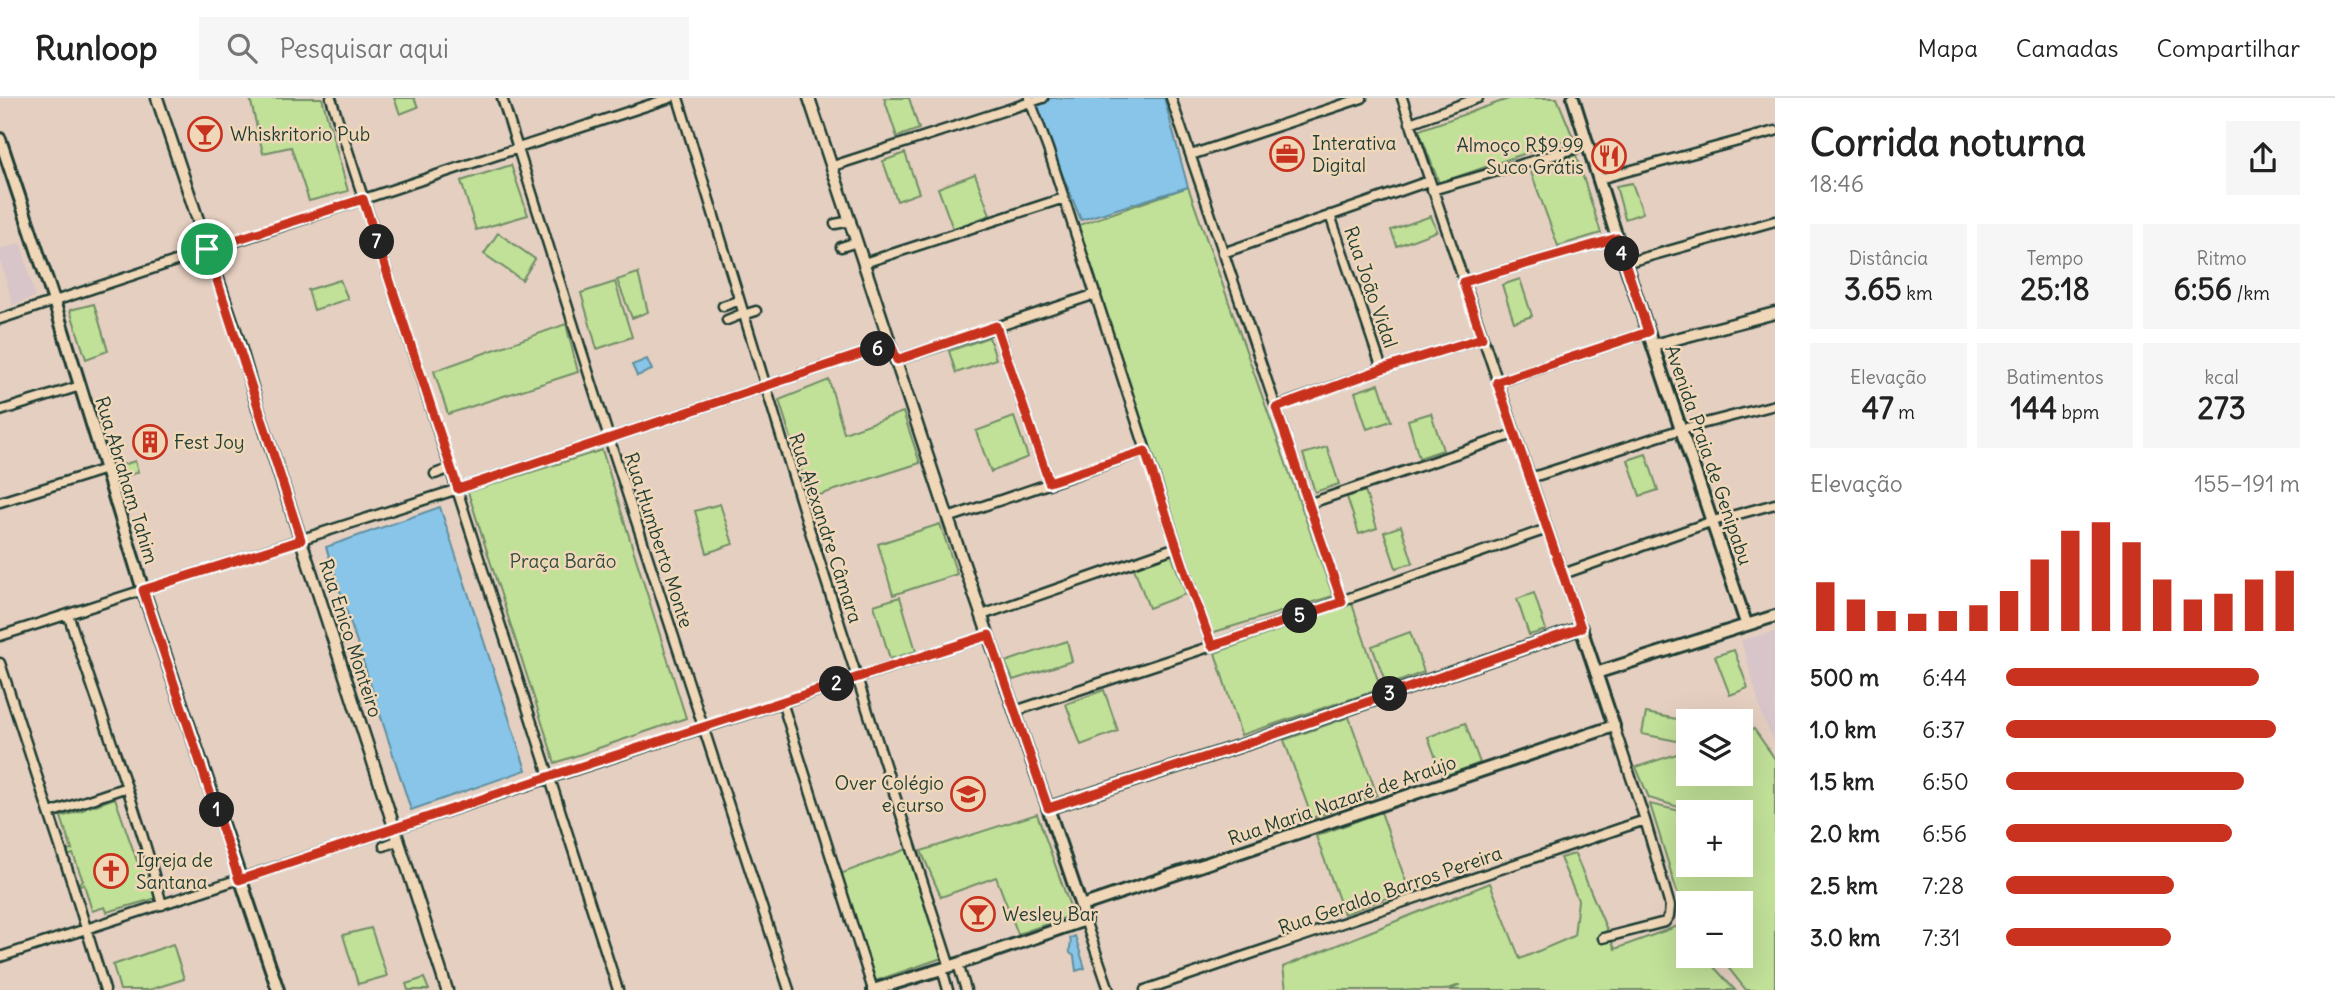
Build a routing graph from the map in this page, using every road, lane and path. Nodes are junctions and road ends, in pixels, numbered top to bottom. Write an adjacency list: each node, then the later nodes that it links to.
1 (157, 98): 32 (street, Rua Enico Monteiro)
2 (331, 98): 24 (street)
3 (502, 98): 18 (street, Rua Humberto Monte)
4 (670, 98): 18 (street)
5 (678, 98): 39 (street, Rua Alexandre Câmara)
6 (809, 98): 20 (street)
7 (1043, 98): 13 (street)
8 (1171, 98): 19 (street)
9 (1362, 98): 19 (street)
10 (1402, 98): 14 (street)
11 (1478, 98): 14 (street)
12 (1575, 99): 17 (main road, Avenida Praia de Genipabu)
13 (1030, 100): 20 (street); 23 (street)
14 (1410, 122): 22 (street)
15 (1775, 131): 21 (street)
16 (0, 139): 38 (main road, Rua Abraham Tahim)
17 (1588, 145): 21 (main road, Avenida Praia de Genipabu); 22 (street)
18 (517, 148): 24 (street); 61 (street, Rua Humberto Monte)
19 (1191, 155): 33 (street)
20 (833, 166): 26 (street)
21 (1599, 179): 29 (main road, Avenida Praia de Genipabu)
22 (1430, 186): 25 (street); 36 (street)
23 (1064, 198): 34 (street); 37 (street)
24 (363, 199): 32 (street); 63 (street)
25 (1330, 215): 33 (street); 52 (street, Rua João Vidal)
26 (850, 221): 28 (street); 30 (street)
27 (1775, 221): 35 (street)
28 (835, 224)
29 (1617, 238): 35 (main road, Avenida Praia de Genipabu); 36 (street)
30 (857, 242): 31 (street); 34 (street)
31 (841, 247)
32 (207, 249): 38 (street); 75 (street, Rua Enico Monteiro)
33 (1223, 253): 57 (street)
34 (864, 263): 49 (street)
35 (1625, 263): 47 (main road, Avenida Praia de Genipabu)
36 (1463, 282): 48 (street)
37 (1096, 294): 46 (street); 62 (street)
38 (54, 301): 44 (street); 54 (main road, Rua Abraham Tahim)
39 (738, 301): 40 (street); 43 (street, Rua Alexandre Câmara)
40 (723, 306)
41 (757, 311): 43 (street)
42 (1775, 313): 50 (street)
43 (743, 315): 45 (street); 55 (street, Rua Alexandre Câmara)
44 (0, 319)
45 (727, 320)
46 (996, 326): 51 (street); 67 (street)
47 (1648, 332): 50 (main road, Avenida Praia de Genipabu); 53 (street)
48 (1482, 338): 52 (street); 53 (street)
49 (891, 344): 51 (street); 55 (street)
50 (1653, 345): 59 (main road, Avenida Praia de Genipabu)
51 (897, 360): 72 (street)
52 (1382, 369): 57 (street)
53 (1497, 382): 60 (street)
54 (80, 386): 58 (street); 64 (main road, Rua Abraham Tahim)
55 (765, 387): 61 (street); 90 (street, Rua Alexandre Câmara)
56 (1775, 405): 59 (street)
57 (1276, 408): 71 (street)
58 (0, 411)
59 (1682, 429): 66 (street); 73 (main road, Avenida Praia de Genipabu)
60 (1514, 434): 66 (street); 71 (street)
61 (609, 438): 68 (street); 94 (street, Rua Humberto Monte)
62 (1145, 451): 67 (street); 76 (street)
63 (451, 468): 65 (street); 68 (street)
64 (106, 469): 69 (street); 78 (main road, Rua Abraham Tahim)
65 (435, 474)
66 (1530, 478): 74 (street)
67 (1049, 482): 72 (street)
68 (458, 489): 75 (street); 95 (street)
69 (0, 502)
70 (1775, 503): 73 (street)
71 (1308, 504): 79 (street)
72 (948, 518): 81 (street)
73 (1713, 521): 77 (street); 83 (main road, Avenida Praia de Genipabu)
74 (1548, 529): 77 (street); 79 (street)
75 (301, 540): 78 (street); 100 (street, Rua Enico Monteiro)
76 (1177, 547): 81 (street); 87 (street)
77 (1563, 574): 84 (street)
78 (143, 590): 80 (street); 103 (main road, Rua Abraham Tahim)
79 (1342, 602): 87 (street)
80 (68, 614): 86 (street); 96 (street)
81 (982, 615): 85 (street)
82 (1775, 616): 83 (main road)
83 (1746, 623): 89 (main road)
84 (1581, 628): 89 (main road); 97 (main road)
85 (989, 635): 90 (street); 92 (street)
86 (0, 636)
87 (1212, 646): 92 (street)
88 (0, 663): 98 (street)
89 (1596, 673): 93 (main road)
90 (857, 677): 91 (street); 110 (street, Rua Alexandre Câmara)
91 (782, 702): 94 (street); 116 (street)
92 (1015, 711): 97 (street)
93 (1614, 726): 99 (street); 105 (main road, Rua Maria Nazaré de Araújo)
94 (704, 727): 95 (street); 115 (street, Rua Humberto Monte)
95 (548, 777): 100 (street); 114 (street)
96 (127, 787): 98 (street); 104 (street)
97 (1048, 808): 105 (main road)
98 (50, 813): 107 (street)
99 (1645, 820): 108 (street); 120 (street, Rua Geraldo Barros Pereira)
100 (395, 829): 101 (street, Rua Enico Monteiro); 103 (street)
101 (399, 840): 102 (street); 113 (street, Rua Enico Monteiro)
102 (384, 846)
103 (239, 880): 104 (street); 112 (main road, Rua Abraham Tahim)
104 (162, 905): 107 (street)
105 (1081, 906): 106 (main road)
106 (1086, 920): 110 (main road); 119 (street)
107 (86, 929): 109 (street); 111 (street)
108 (1603, 938)
109 (0, 957)
110 (950, 967): 116 (main road); 117 (street); 118 (street)
111 (105, 990)
112 (278, 990)
113 (447, 990)
114 (618, 990)
115 (789, 990)
116 (873, 990)
117 (948, 990)
118 (966, 990)
119 (1109, 990)
120 (1145, 990)

